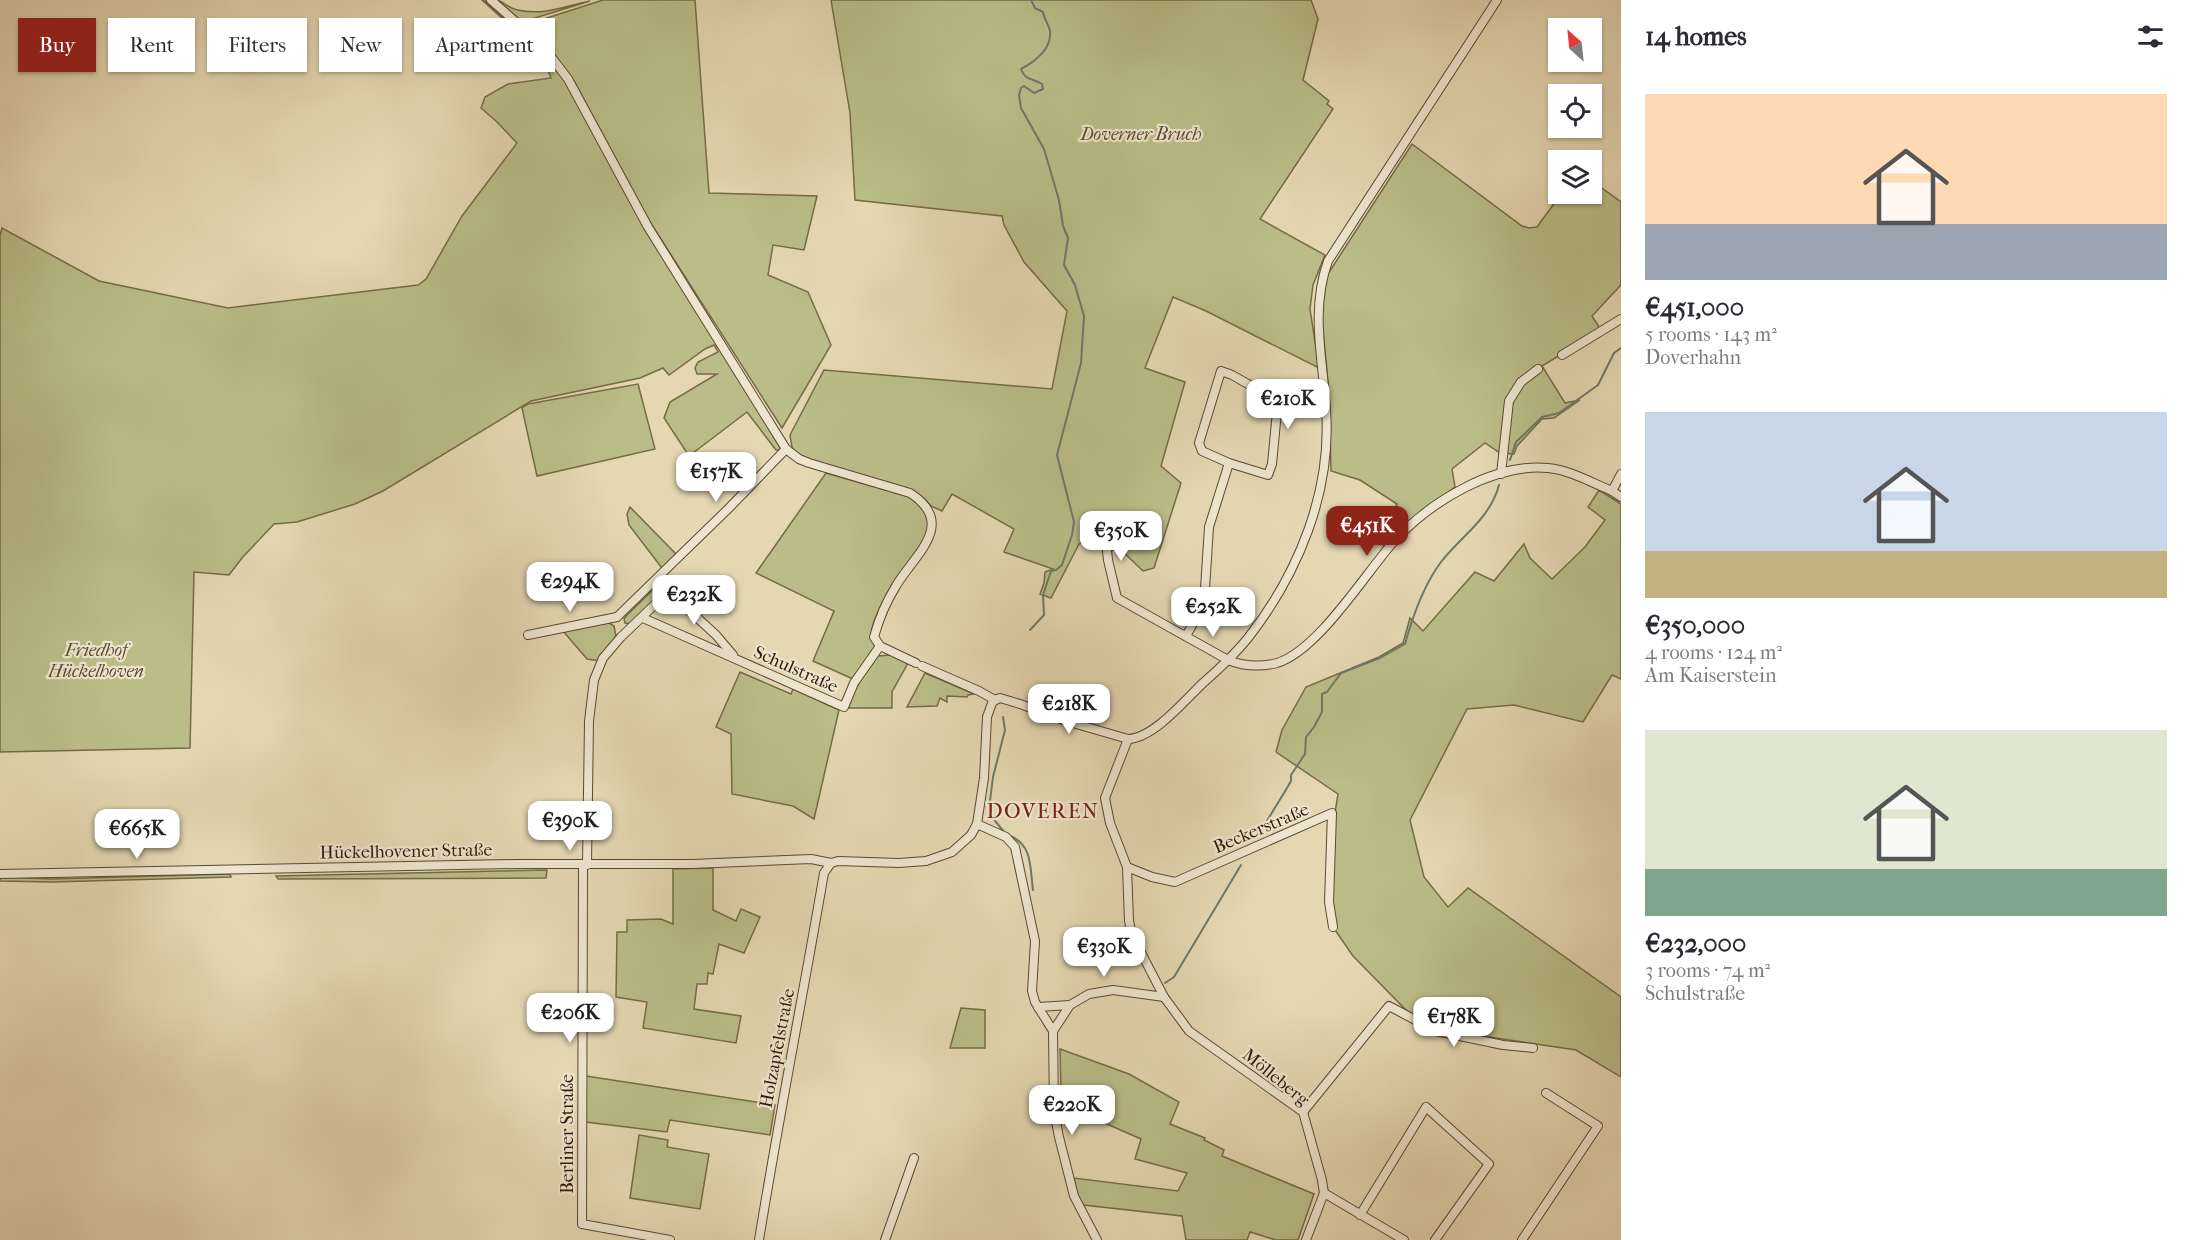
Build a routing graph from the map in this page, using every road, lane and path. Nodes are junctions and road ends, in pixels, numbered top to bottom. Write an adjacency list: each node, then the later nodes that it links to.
1 (491, 0): 6 (street)
2 (1497, 0): 22 (street)
3 (1621, 319): 4 (street)
4 (1562, 355)
5 (1538, 369): 8 (street)
6 (786, 449): 13 (street); 20 (street)
7 (1229, 463): 7 (street); 18 (street)
8 (1501, 474): 10 (street); 22 (street)
9 (1621, 474): 10 (street)
10 (1612, 491): 11 (street)
11 (1621, 497)
12 (1106, 532): 18 (street)
13 (656, 580): 14 (street, Schulstraße); 15 (street)
14 (669, 591): 16 (street, Berliner Straße); 21 (street, Schulstraße)
15 (617, 617): 17 (street); 19 (street)
16 (643, 618): 19 (street, Berliner Straße); 21 (street, Schulstraße)
17 (528, 635)
18 (1186, 636): 22 (street)
19 (621, 637): 27 (street, Berliner Straße)
20 (880, 646): 21 (street, Schulstraße); 23 (street)
21 (736, 658)
22 (1228, 660): 24 (street)
23 (995, 700): 24 (street); 25 (street)
24 (1128, 739): 28 (street, Mölleberg)
25 (977, 824): 26 (street, Hückelhovener Straße); 33 (street)
26 (831, 863): 27 (street, Hückelhovener Straße); 42 (street, Holzapfelstraße)
27 (585, 865): 29 (street, Hückelhovener Straße); 41 (street, Berliner Straße)
28 (1127, 867): 30 (street, Beckerstraße); 31 (street, Mölleberg)
29 (0, 874)
30 (1333, 927)
31 (1164, 997): 32 (street); 37 (street, Mölleberg)
32 (1070, 1005): 33 (street); 34 (street)
33 (1038, 1007): 34 (street)
34 (1053, 1031): 44 (street)
35 (1533, 1048): 37 (street)
36 (1546, 1093): 48 (street)
37 (1303, 1112): 39 (street, Mölleberg)
38 (914, 1158): 43 (street)
39 (1324, 1193): 40 (street); 45 (street)
40 (1360, 1215): 46 (street); 47 (street)
41 (670, 1240)
42 (759, 1240)
43 (885, 1240)
44 (1097, 1240)
45 (1306, 1240)
46 (1404, 1240)
47 (1436, 1240)
48 (1522, 1240)

